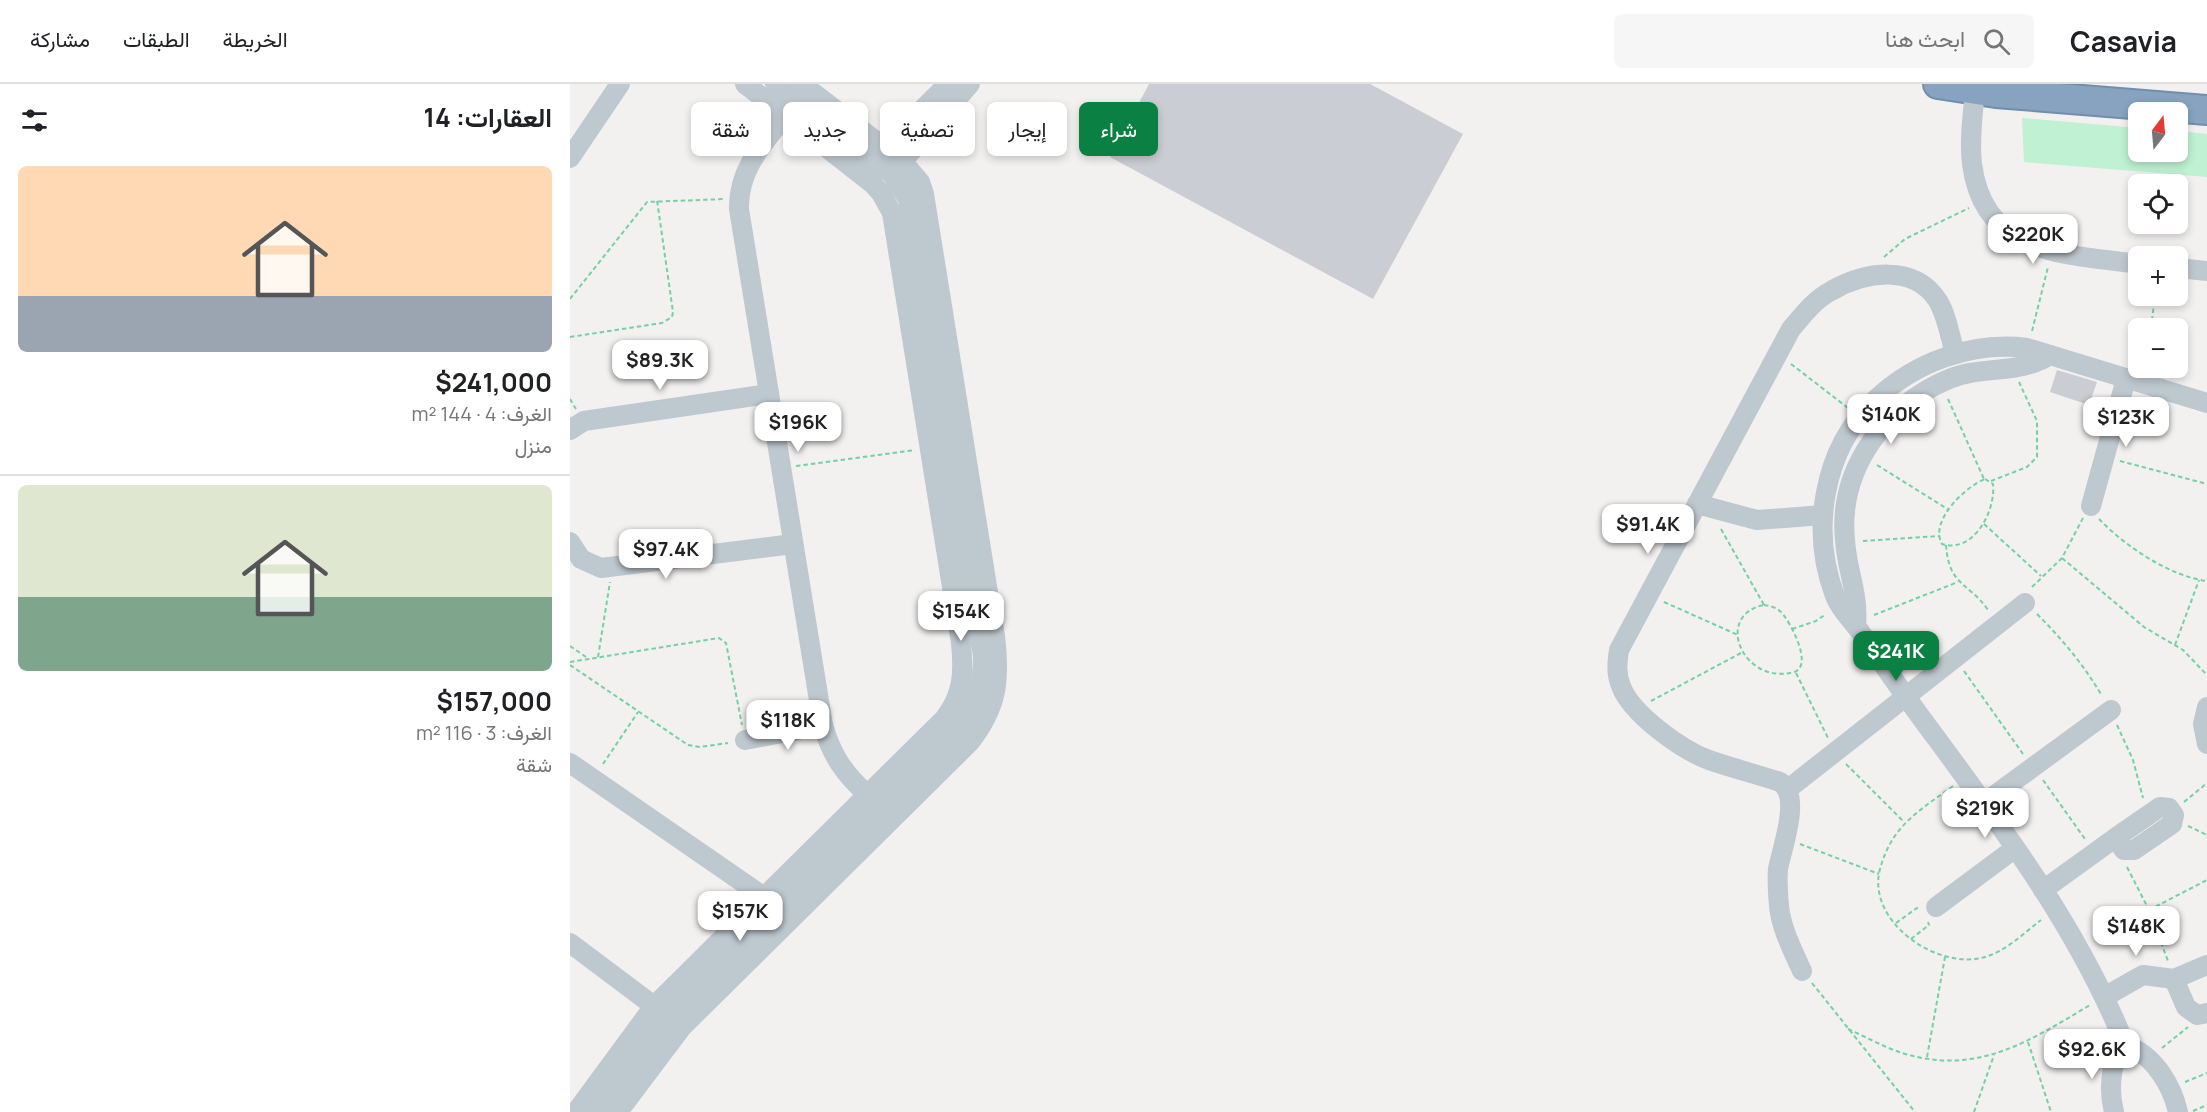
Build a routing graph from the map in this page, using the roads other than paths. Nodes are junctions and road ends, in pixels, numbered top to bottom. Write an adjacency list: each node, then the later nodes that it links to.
1 (620, 84): 14 (street)
2 (745, 84): 10 (street)
3 (775, 84): 12 (street)
4 (802, 84): 12 (street)
5 (948, 84): 12 (street)
6 (970, 84): 15 (street)
7 (1938, 84): 8 (highway)
8 (1975, 90): 9 (highway); 16 (street)
9 (2207, 110)
10 (783, 114)
11 (783, 119): 23 (street)
12 (878, 153): 15 (street)
13 (837, 156): 22 (street)
14 (570, 158)
15 (897, 168): 22 (street); 52 (street)
16 (2128, 262)
17 (2188, 269): 18 (street)
18 (2207, 271)
19 (1955, 354): 20 (street); 25 (street); 28 (street)
20 (2050, 355): 21 (street); 27 (street)
21 (2126, 379): 24 (street); 29 (street)
22 (929, 388): 43 (street); 46 (street)
23 (769, 394): 26 (street); 32 (street)
24 (2207, 403)
25 (1857, 421): 27 (street); 30 (street)
26 (570, 430)
27 (1875, 436): 34 (street)
28 (1703, 506): 30 (street); 42 (street)
29 (2091, 506)
30 (1823, 515): 34 (street)
31 (570, 542): 32 (street)
32 (793, 544): 38 (street)
33 (2025, 603): 35 (street)
34 (1856, 622): 35 (street)
35 (1906, 698): 42 (street); 44 (street)
36 (2207, 707): 40 (street)
37 (2111, 710): 44 (street)
38 (823, 725): 39 (street); 43 (street)
39 (745, 740)
40 (2207, 744)
41 (570, 763): 49 (street)
42 (1788, 789): 54 (street)
43 (867, 794): 46 (street)
44 (1984, 803): 47 (street)
45 (2172, 818): 48 (street)
46 (833, 842): 49 (street); 52 (street)
47 (2014, 849): 48 (street); 50 (street)
48 (2043, 890): 56 (street)
49 (764, 897): 52 (street)
50 (1936, 907)
51 (570, 943): 57 (street)
52 (727, 956): 57 (street); 61 (street); 62 (street)
53 (2207, 965): 55 (street)
54 (1802, 971)
55 (2174, 979): 56 (street); 58 (street)
56 (2106, 996): 59 (street)
57 (654, 1006): 60 (street)
58 (2202, 1014)
59 (2126, 1047): 63 (street); 64 (street)
60 (576, 1112)
61 (599, 1112)
62 (618, 1112)
63 (2114, 1112)
64 (2178, 1112)

